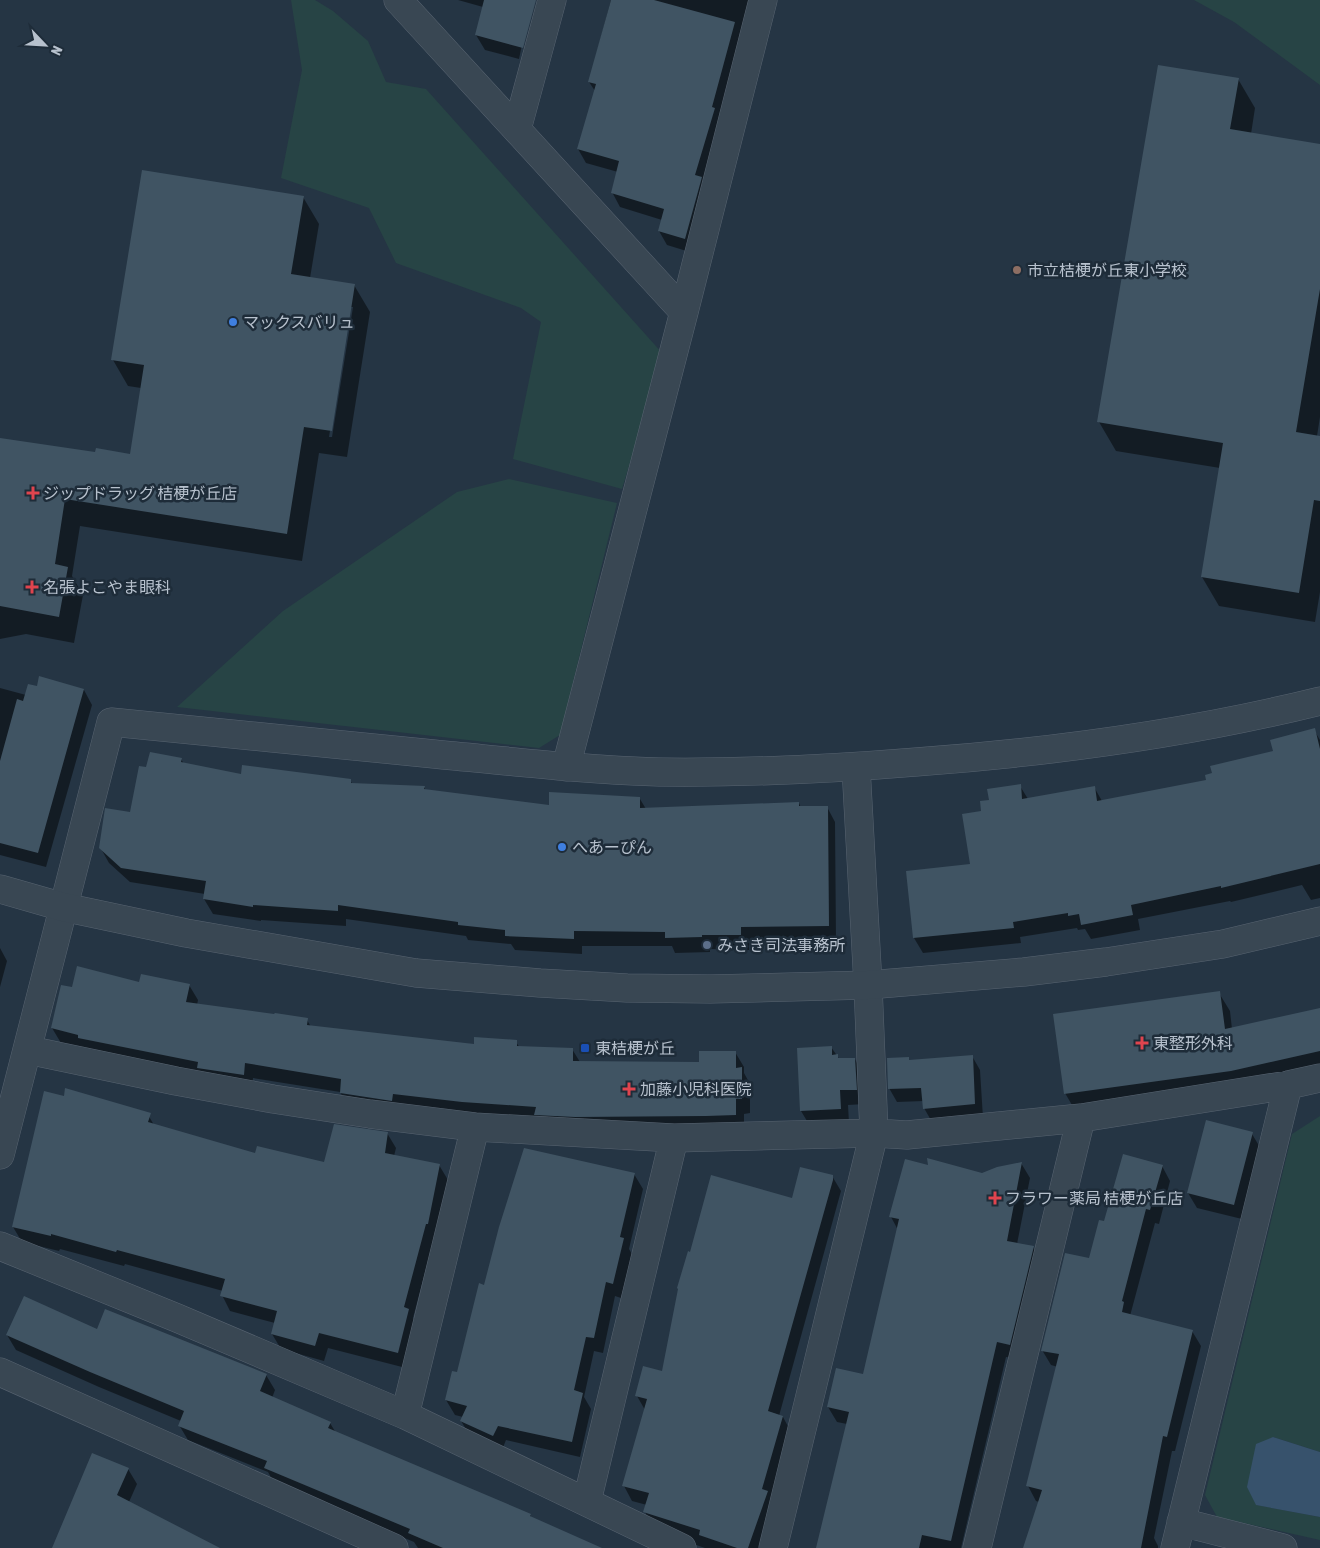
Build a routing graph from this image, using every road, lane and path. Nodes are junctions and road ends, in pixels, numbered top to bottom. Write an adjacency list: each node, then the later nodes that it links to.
1 (398, 0): 4 (street)
2 (552, 0): 4 (street)
3 (763, 0): 5 (street)
4 (517, 129): 5 (street)
5 (684, 312): 7 (street)
6 (1320, 701): 8 (street)
7 (566, 767): 8 (street); 10 (street)
8 (856, 767): 12 (street)
9 (0, 889): 10 (street)
10 (63, 907): 12 (street); 13 (street)
11 (1320, 921): 12 (street)
12 (868, 985): 18 (street)
13 (28, 1050): 17 (street); 20 (street)
14 (1320, 1078): 15 (street)
15 (1288, 1085): 16 (street); 25 (street)
16 (1081, 1118): 18 (street); 29 (street)
17 (475, 1127): 19 (street); 23 (street)
18 (874, 1133): 19 (street); 28 (street)
19 (674, 1138): 24 (street)
20 (0, 1155)
21 (0, 1246): 23 (street)
22 (0, 1372): 26 (street)
23 (406, 1415): 24 (street)
24 (587, 1501): 27 (street)
25 (1178, 1535): 30 (street)
26 (394, 1548)
27 (682, 1548)
28 (774, 1548)
29 (977, 1548)
30 (1284, 1548)

